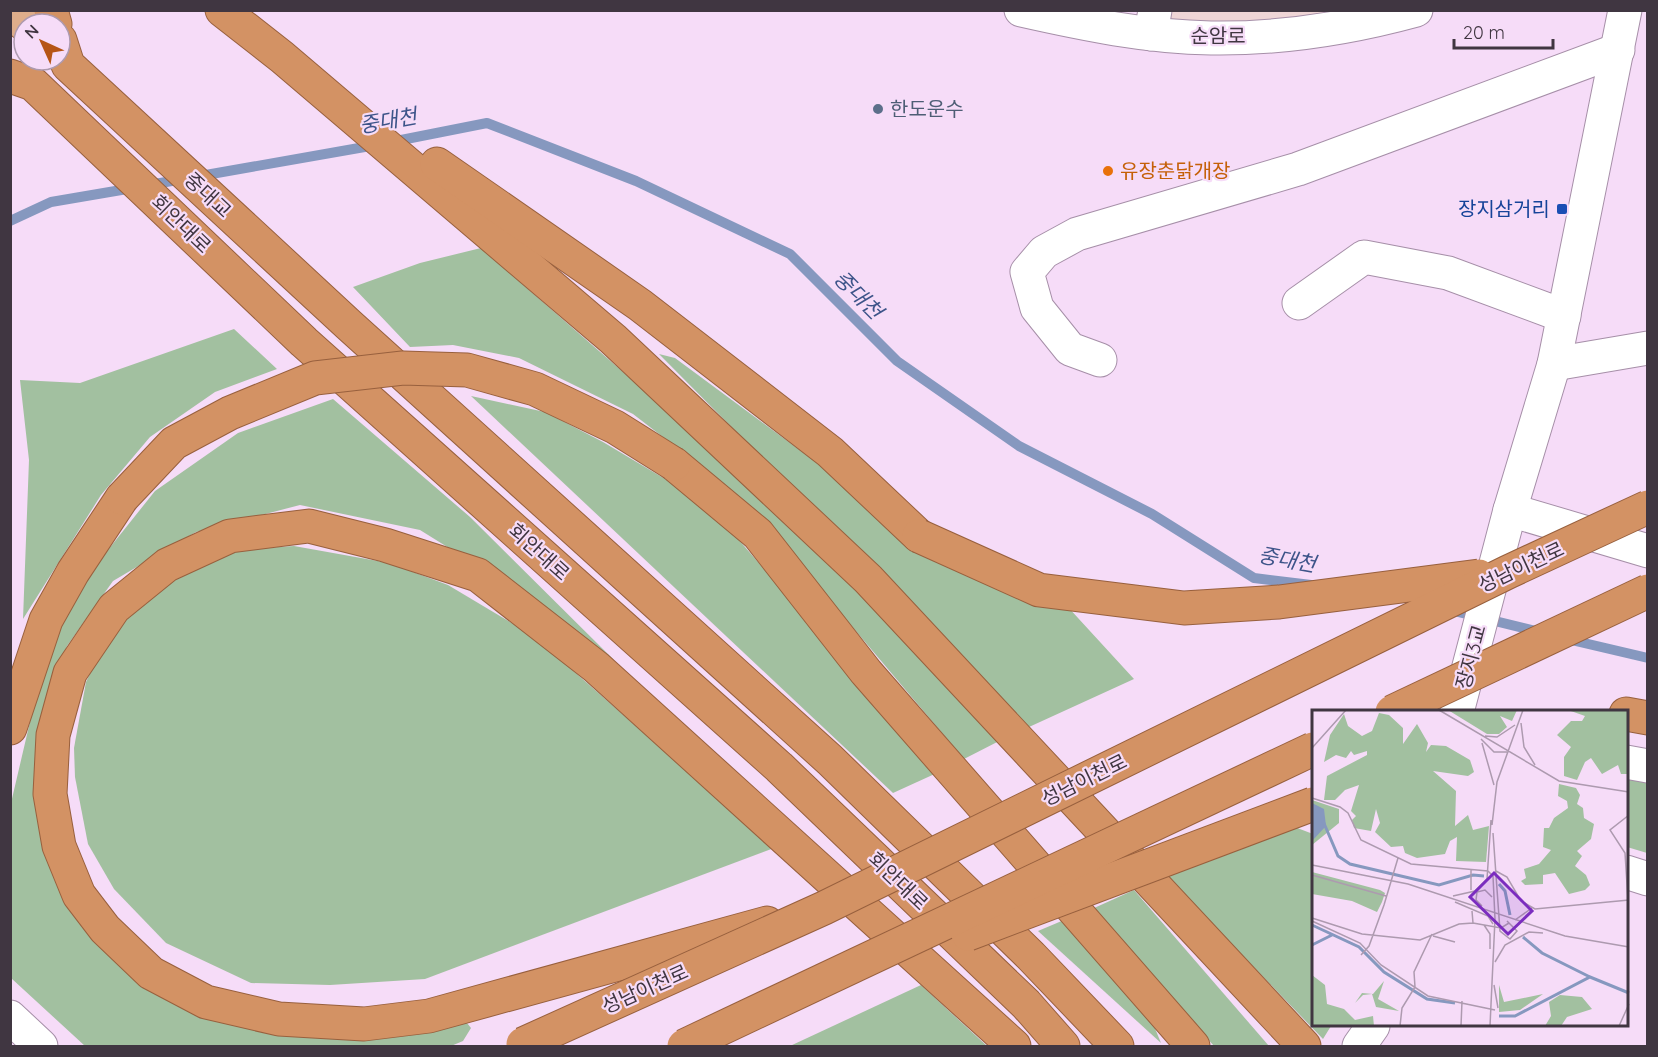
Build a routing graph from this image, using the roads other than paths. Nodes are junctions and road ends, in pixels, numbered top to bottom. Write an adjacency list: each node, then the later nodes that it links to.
1 (222, 10): 7 (highway)
2 (1021, 10): 5 (street, 순암로)
3 (1416, 10): 5 (street, 순암로)
4 (1625, 10): 6 (street, 장지3교)
5 (1151, 18)
6 (1618, 50): 11 (street, 장지3교); 14 (street)
7 (282, 57): 19 (highway, bridge); 43 (highway)
8 (72, 63): 12 (highway, 중대교)
9 (18, 74): 40 (highway, 회안대로)
10 (1299, 303): 11 (street)
11 (1564, 315): 15 (street, 장지3교)
12 (349, 325): 41 (highway, 회안대로)
13 (1647, 348): 15 (street)
14 (1100, 360)
15 (1554, 364): 17 (street, 장지3교)
16 (1647, 507): 19 (highway, 성남이천로, bridge)
17 (1510, 510): 18 (street); 21 (street, 장지3교, bridge)
18 (1647, 551)
19 (1508, 572): 32 (highway, 성남이천로, bridge)
20 (1647, 591): 22 (highway, bridge)
21 (1458, 706)
22 (1396, 710)
23 (1628, 714): 24 (highway)
24 (1647, 718)
25 (10, 728): 42 (highway, bridge)
26 (1312, 749): 34 (highway, bridge)
27 (1628, 762): 28 (street)
28 (1647, 766)
29 (1312, 804): 34 (highway, bridge)
30 (1628, 873): 31 (street)
31 (1647, 879)
32 (824, 908): 36 (highway, 성남이천로, bridge); 39 (highway, bridge)
33 (10, 1017): 37 (street)
34 (745, 1019): 38 (highway, bridge)
35 (1372, 1027): 44 (street)
36 (520, 1045)
37 (41, 1047)
38 (684, 1047)
39 (1014, 1047)
40 (1063, 1047)
41 (1116, 1047)
42 (1192, 1047)
43 (1304, 1047)
44 (1359, 1047)

